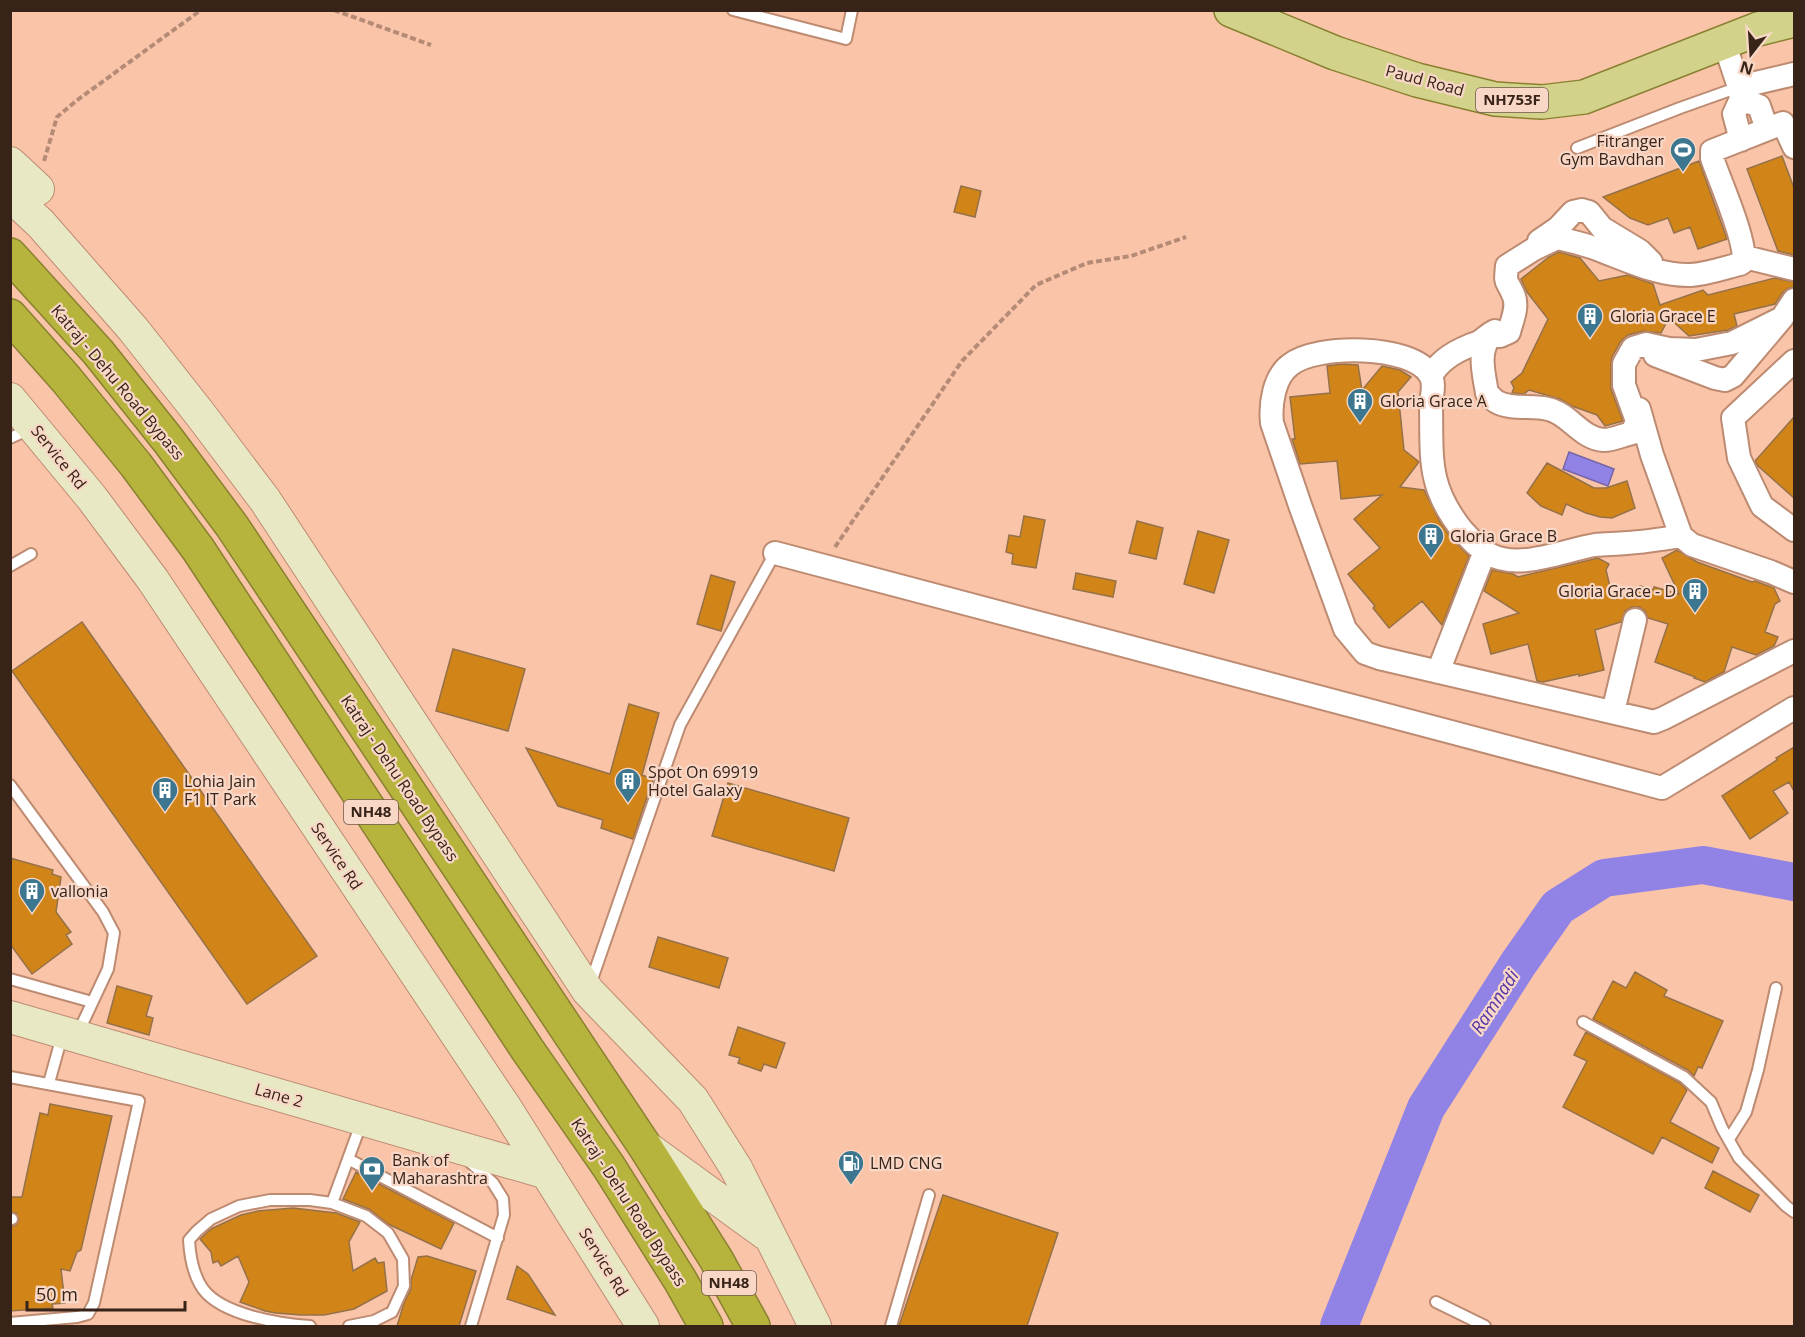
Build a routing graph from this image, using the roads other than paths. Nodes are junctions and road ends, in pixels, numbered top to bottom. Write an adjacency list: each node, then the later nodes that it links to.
1 (733, 10): 2 (lane)
2 (852, 10)
3 (1231, 10): 5 (main road, Paud Road / NH753F)
4 (1794, 20): 5 (main road, Paud Road / NH753F)
5 (1724, 42): 7 (street)
6 (1794, 74): 7 (street)
7 (1740, 93): 8 (street); 9 (street); 11 (lane)
8 (1767, 129): 9 (street); 10 (street)
9 (1741, 140): 14 (street)
10 (1794, 147)
11 (1577, 148)
12 (22, 182): 39 (street)
13 (10, 255): 48 (highway, Katraj - Dehu Road Bypass / NH48)
14 (1745, 257): 15 (street); 16 (street)
15 (1794, 269)
16 (1660, 271): 19 (street); 21 (street)
17 (1794, 300): 19 (street)
18 (10, 316): 63 (highway, Katraj - Dehu Road Bypass / NH48)
19 (1782, 318): 25 (street)
20 (1794, 361): 24 (street)
21 (1431, 376): 26 (street); 33 (street)
22 (10, 399): 23 (street, Service Rd)
23 (23, 433): 51 (street, Service Rd)
24 (1794, 530)
25 (1681, 536): 26 (street); 30 (street)
26 (1485, 551): 33 (street)
27 (776, 553): 34 (street); 39 (lane)
28 (31, 554): 29 (lane)
29 (10, 566)
30 (1794, 582)
31 (1635, 620): 35 (street)
32 (1794, 651): 35 (street)
33 (1438, 672): 35 (street)
34 (1794, 708)
35 (1613, 711)
36 (10, 785): 40 (lane)
37 (10, 979): 40 (lane)
38 (1776, 988): 47 (lane)
39 (588, 991): 55 (street)
40 (92, 1002): 43 (lane)
41 (10, 1017): 43 (street, Lane 2)
42 (1584, 1022): 47 (lane)
43 (69, 1034): 45 (lane); 46 (street, Lane 2)
44 (10, 1077): 45 (lane)
45 (49, 1083): 58 (lane)
46 (362, 1120): 49 (street, Lane 2); 50 (lane)
47 (1729, 1139): 54 (lane)
48 (644, 1145): 55 (street); 64 (highway, Katraj - Dehu Road Bypass / NH48)
49 (453, 1146): 51 (street, Lane 2); 56 (lane)
50 (348, 1159): 53 (lane); 56 (lane)
51 (547, 1173): 62 (street, Service Rd)
52 (929, 1195): 66 (lane)
53 (332, 1203): 59 (lane); 60 (lane)
54 (1794, 1212)
55 (769, 1237): 65 (street)
56 (498, 1238): 61 (lane)
57 (1436, 1302): 67 (lane)
58 (10, 1323)
59 (310, 1326)
60 (349, 1326)
61 (471, 1326)
62 (643, 1326)
63 (706, 1326)
64 (753, 1326)
65 (814, 1326)
66 (891, 1326)
67 (1485, 1326)

